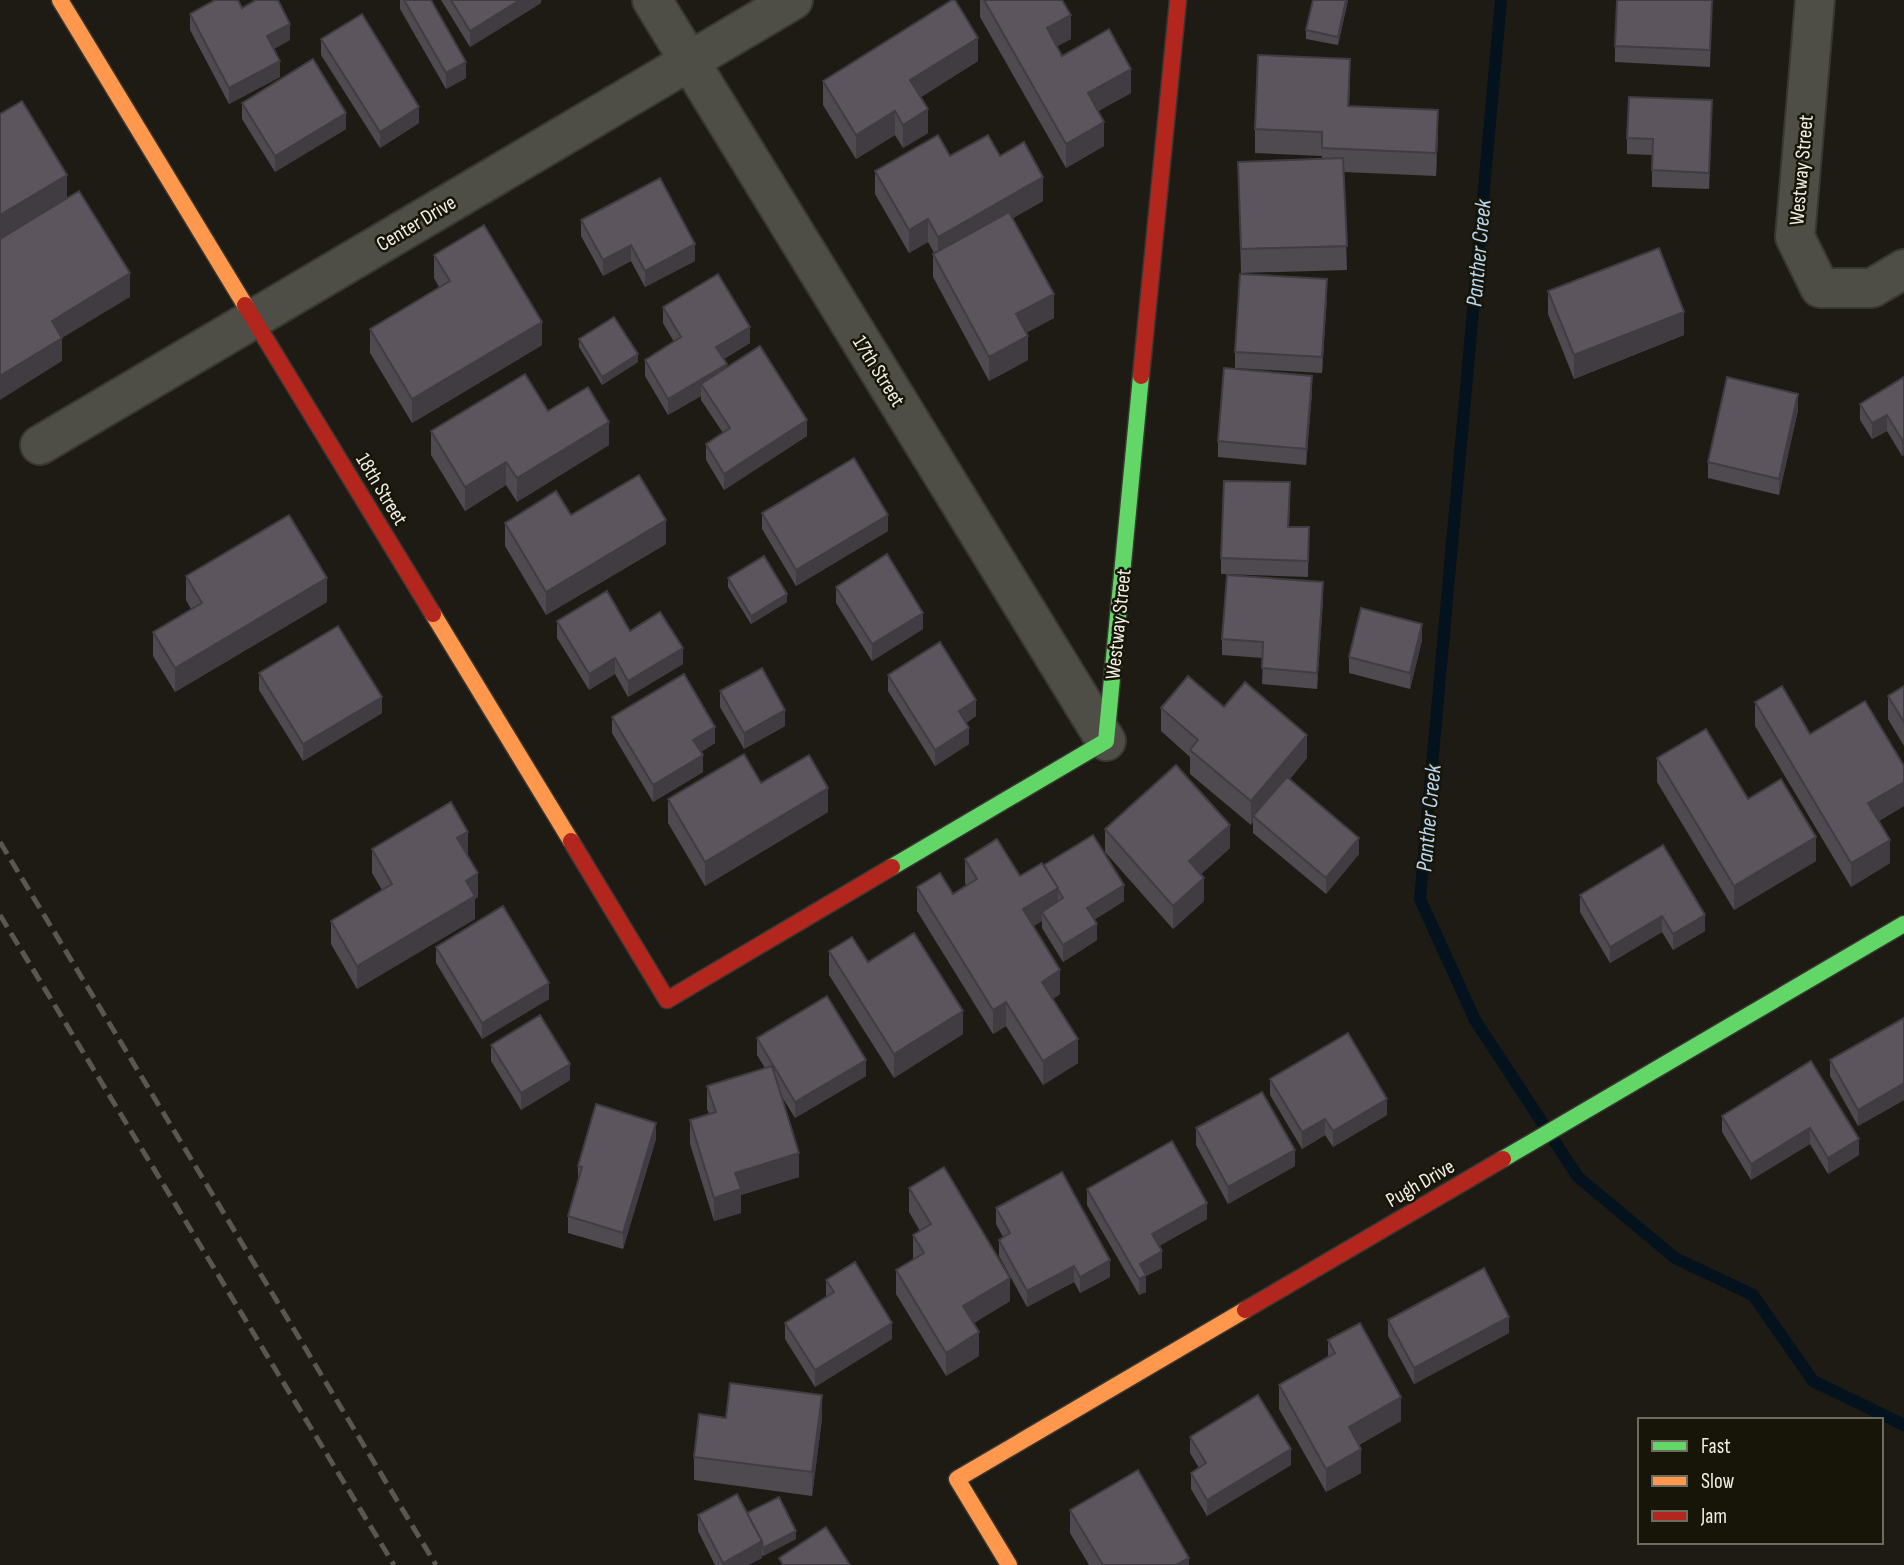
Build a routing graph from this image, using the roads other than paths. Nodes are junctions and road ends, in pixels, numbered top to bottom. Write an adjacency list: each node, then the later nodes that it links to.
1 (60, 0): 8 (street, 18th Street)
2 (652, 0): 6 (street, 17th Street)
3 (793, 0): 6 (street, Center Drive)
4 (1178, 0): 10 (street, Westway Street)
5 (1815, 0): 7 (street, Westway Street)
6 (689, 61): 8 (street, Center Drive); 10 (street, 17th Street)
7 (1904, 269)
8 (254, 319): 9 (street, Center Drive); 10 (street, 18th Street)
9 (40, 445)
10 (1106, 741)
11 (1904, 924): 12 (street, Pugh Drive)
12 (1009, 1565)

